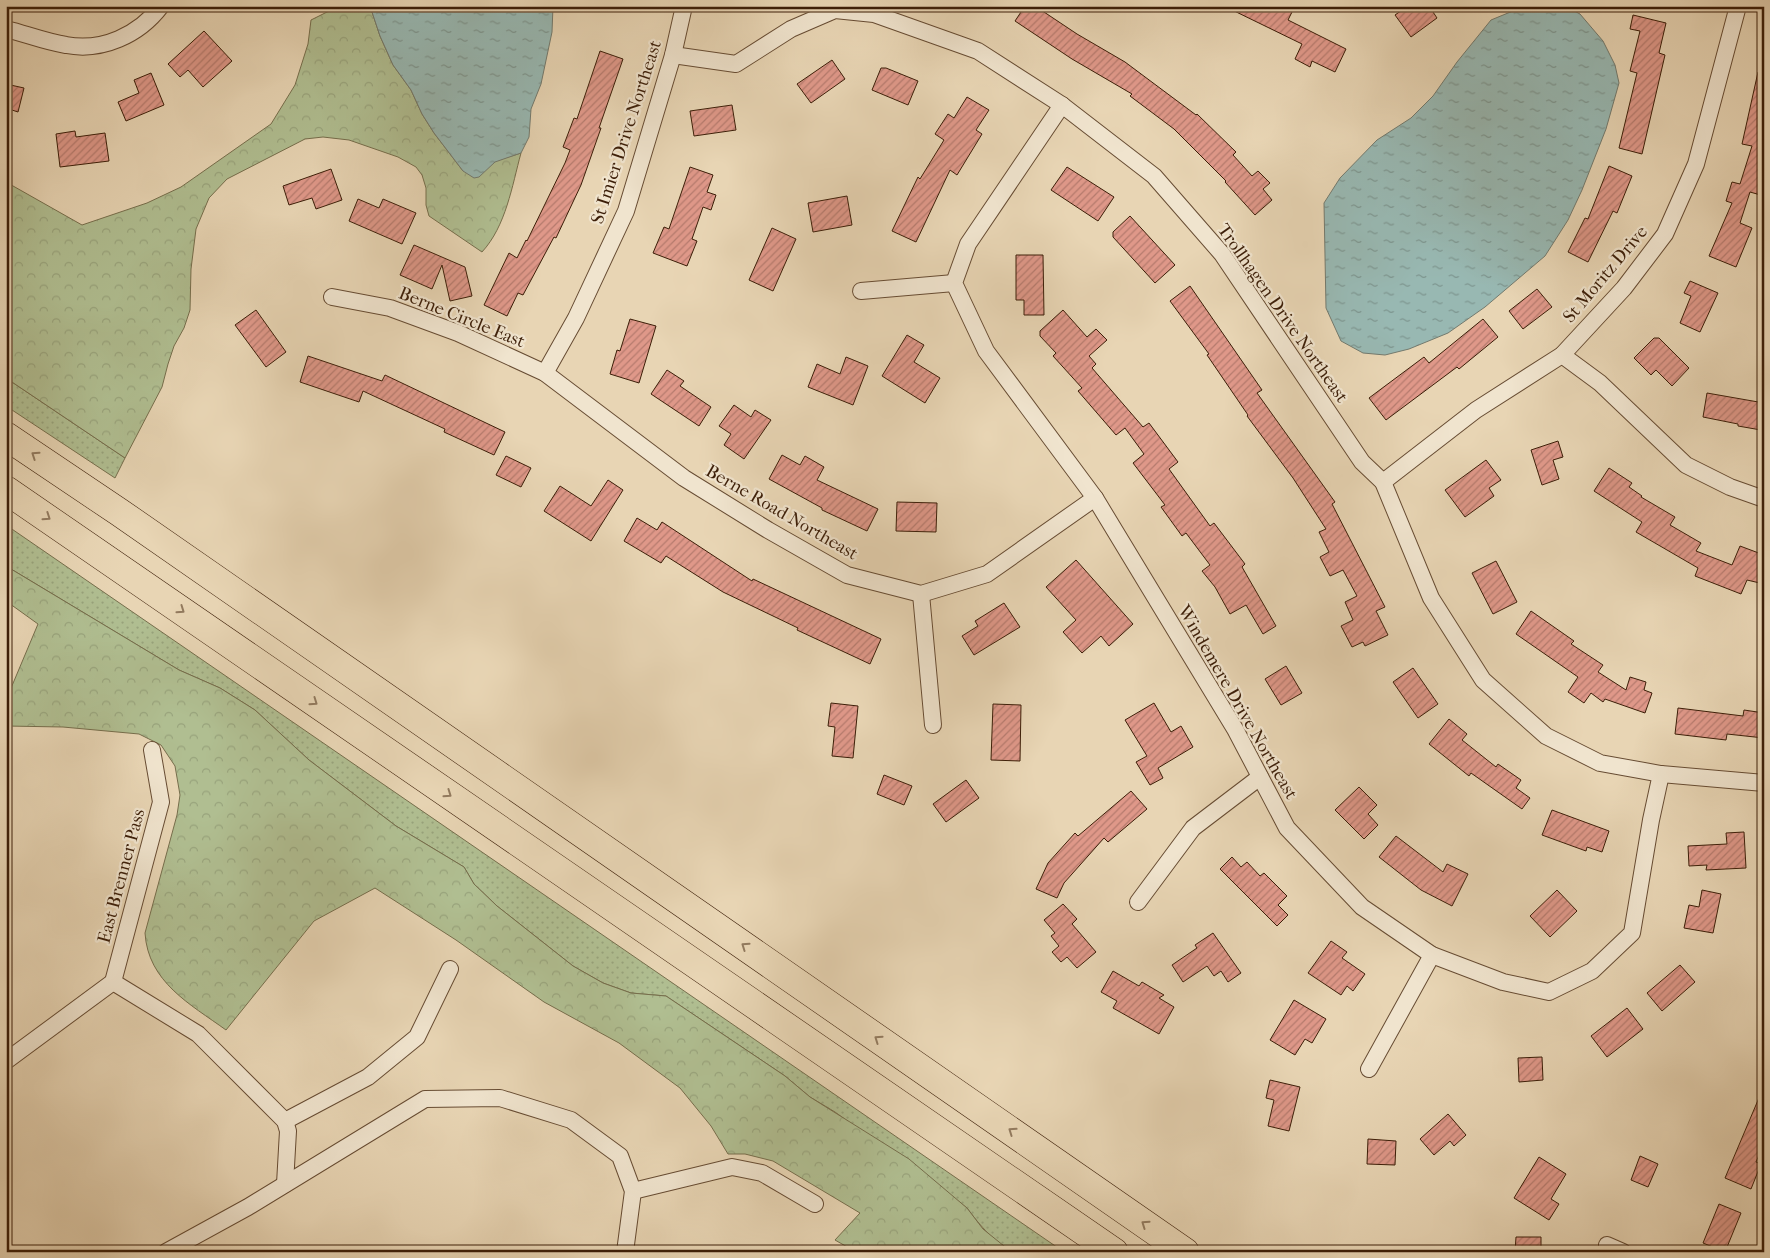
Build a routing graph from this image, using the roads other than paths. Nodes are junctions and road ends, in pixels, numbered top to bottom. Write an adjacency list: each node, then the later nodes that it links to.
1 (161, 6): 4 (street)
2 (684, 6): 5 (street, St Imier Drive Northeast)
3 (1738, 6): 10 (street, St Moritz Drive)
4 (6, 29)
5 (674, 55): 6 (street, Trollhagen Drive Northeast); 11 (street, St Imier Drive Northeast)
6 (1062, 104): 7 (street); 13 (street, Trollhagen Drive Northeast)
7 (954, 283): 8 (street); 15 (street, Windemere Drive Northeast)
8 (860, 291)
9 (332, 297): 11 (street, Berne Circle East)
10 (1562, 355): 13 (street, St Moritz Drive); 16 (street)
11 (546, 373): 17 (street, Berne Road Northeast)
12 (6, 436): 37 (highway, one-way to 12)
13 (1383, 482): 20 (street, Trollhagen Drive Northeast)
14 (6, 490): 36 (highway, one-way to 36)
15 (1095, 498): 17 (street); 21 (street, Windemere Drive Northeast)
16 (1764, 499)
17 (921, 594): 18 (street)
18 (933, 725)
19 (152, 750): 26 (street, East Brenner Pass)
20 (1661, 774): 22 (street, Trollhagen Drive Northeast); 24 (street, Windemere Drive Northeast)
21 (1260, 777): 23 (street); 24 (street, Windemere Drive Northeast)
22 (1764, 783)
23 (1138, 902)
24 (1432, 955): 28 (street)
25 (450, 969): 29 (street)
26 (113, 982): 27 (street); 29 (street)
27 (6, 1061)
28 (1368, 1068)
29 (285, 1122): 30 (street)
30 (285, 1184): 31 (street); 34 (street)
31 (634, 1190): 32 (street); 35 (street)
32 (815, 1204)
33 (1607, 1245): 38 (street)
34 (166, 1252)
35 (625, 1252)
36 (1114, 1252)
37 (1185, 1252)
38 (1623, 1252)

